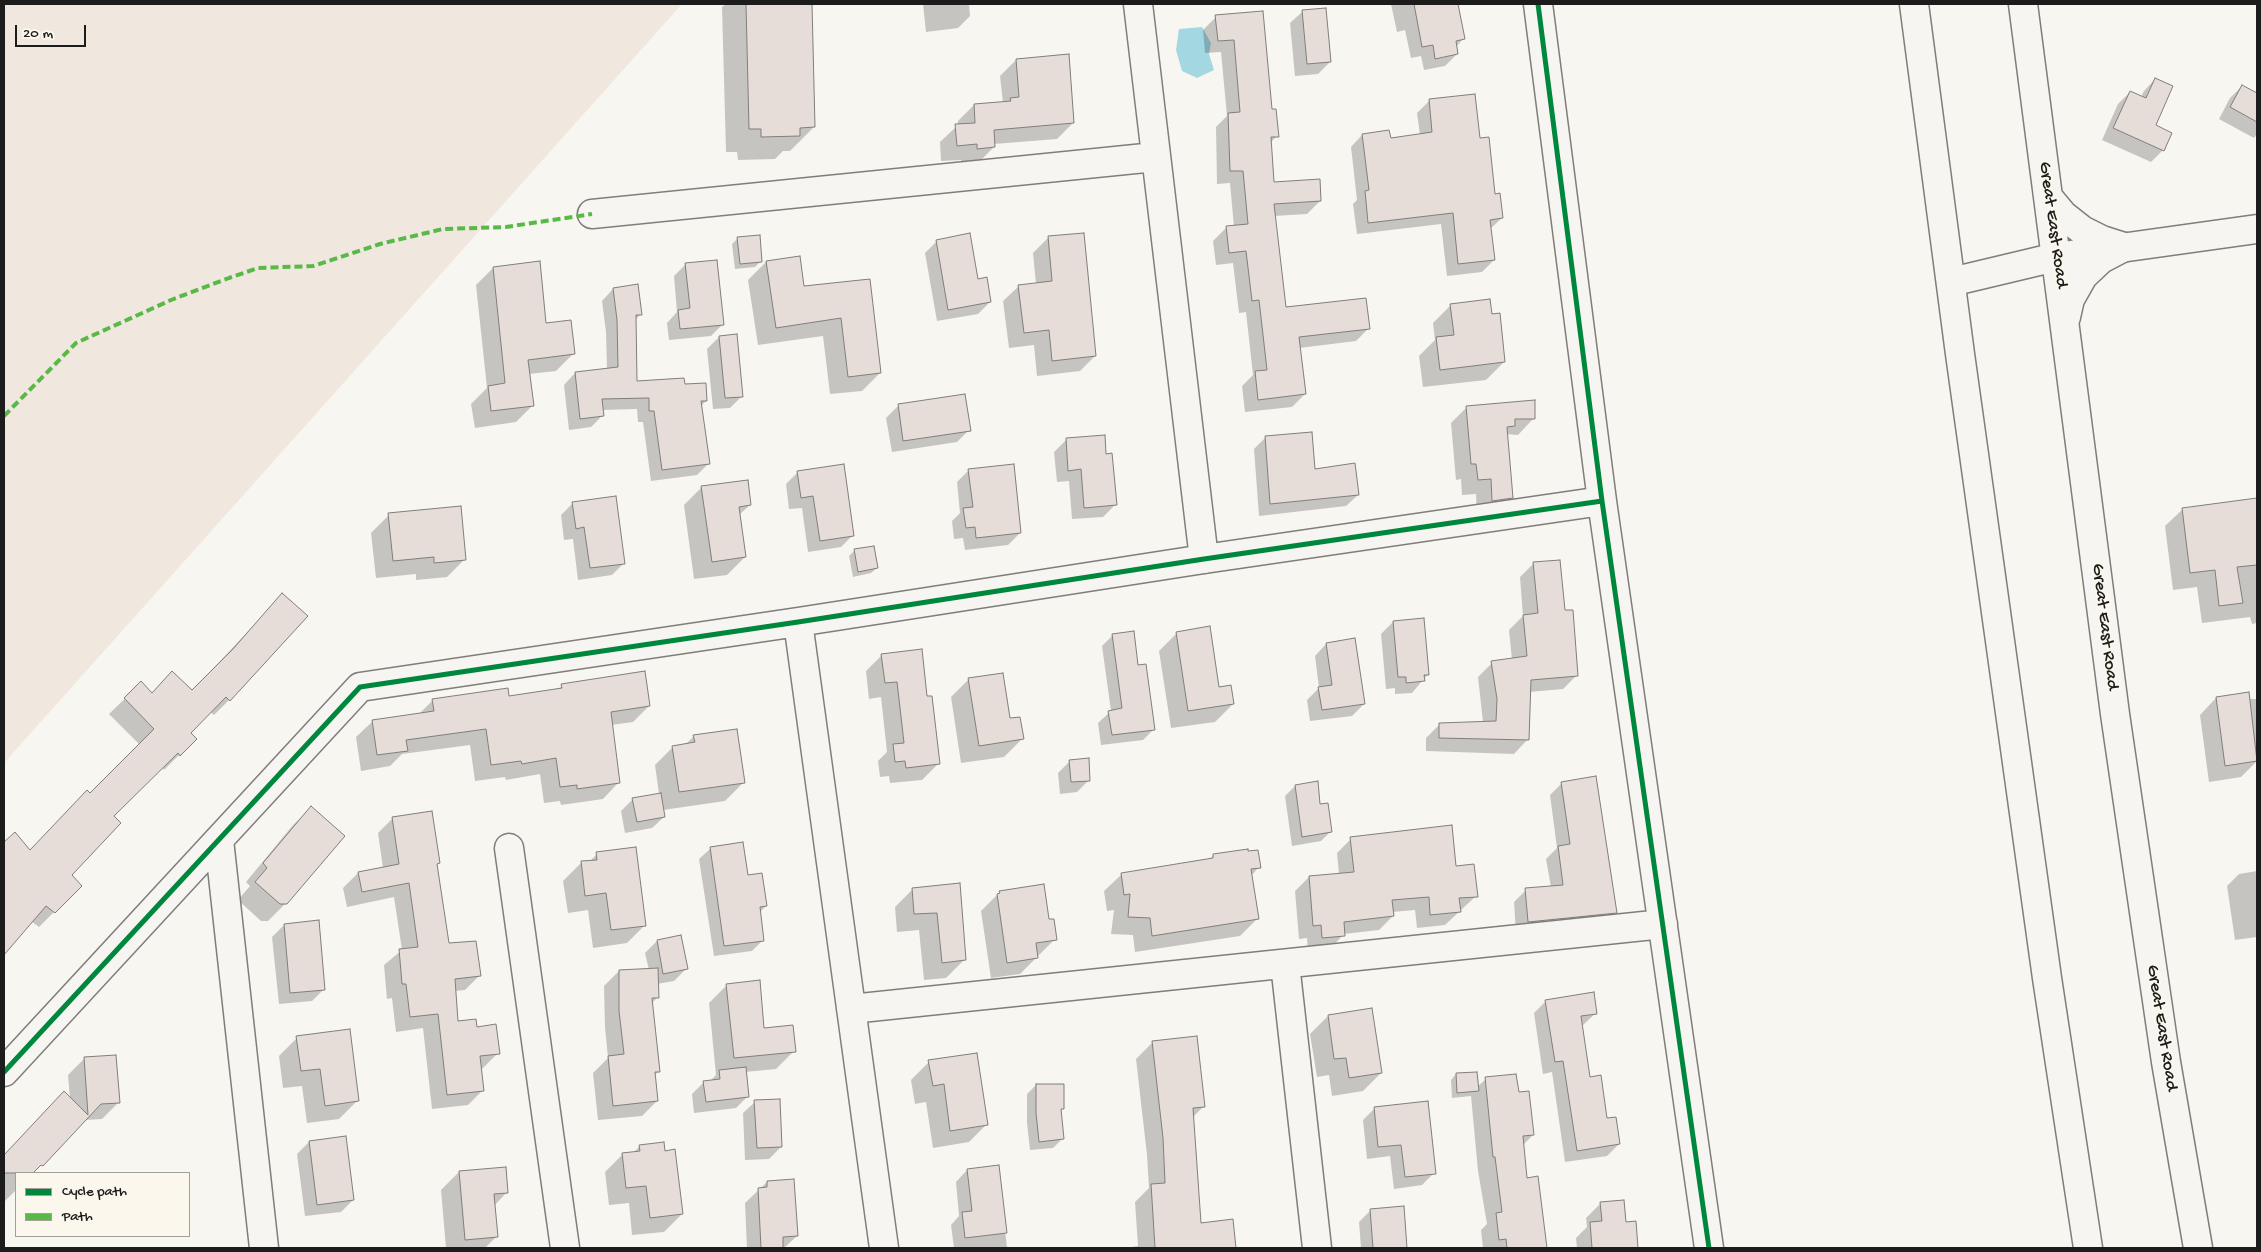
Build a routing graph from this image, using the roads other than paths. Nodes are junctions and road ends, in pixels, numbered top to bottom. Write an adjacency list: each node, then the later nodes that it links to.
1 (1138, 4): 5 (street)
2 (1538, 4): 13 (street)
3 (1914, 4): 11 (street)
4 (2023, 4): 6 (street, Great East Road)
5 (1155, 157): 7 (street); 14 (street)
6 (2048, 197): 9 (street); 10 (street, Great East Road)
7 (592, 214)
8 (2257, 229): 9 (street)
9 (2124, 247): 10 (street); 12 (street)
10 (2056, 256): 11 (street); 12 (street, Great East Road)
11 (1951, 282): 27 (street)
12 (2065, 324): 28 (street, Great East Road)
13 (1602, 502): 14 (street); 18 (street)
14 (1204, 559): 15 (street)
15 (798, 622): 16 (street); 20 (street)
16 (219, 840): 21 (street); 22 (street)
17 (509, 848): 23 (street)
18 (1663, 924): 19 (street); 26 (street)
19 (1285, 964): 20 (street); 25 (street)
20 (851, 1009): 24 (street)
21 (4, 1072)
22 (264, 1248)
23 (565, 1248)
24 (884, 1248)
25 (1317, 1248)
26 (1709, 1248)
27 (2088, 1248)
28 (2198, 1248)

